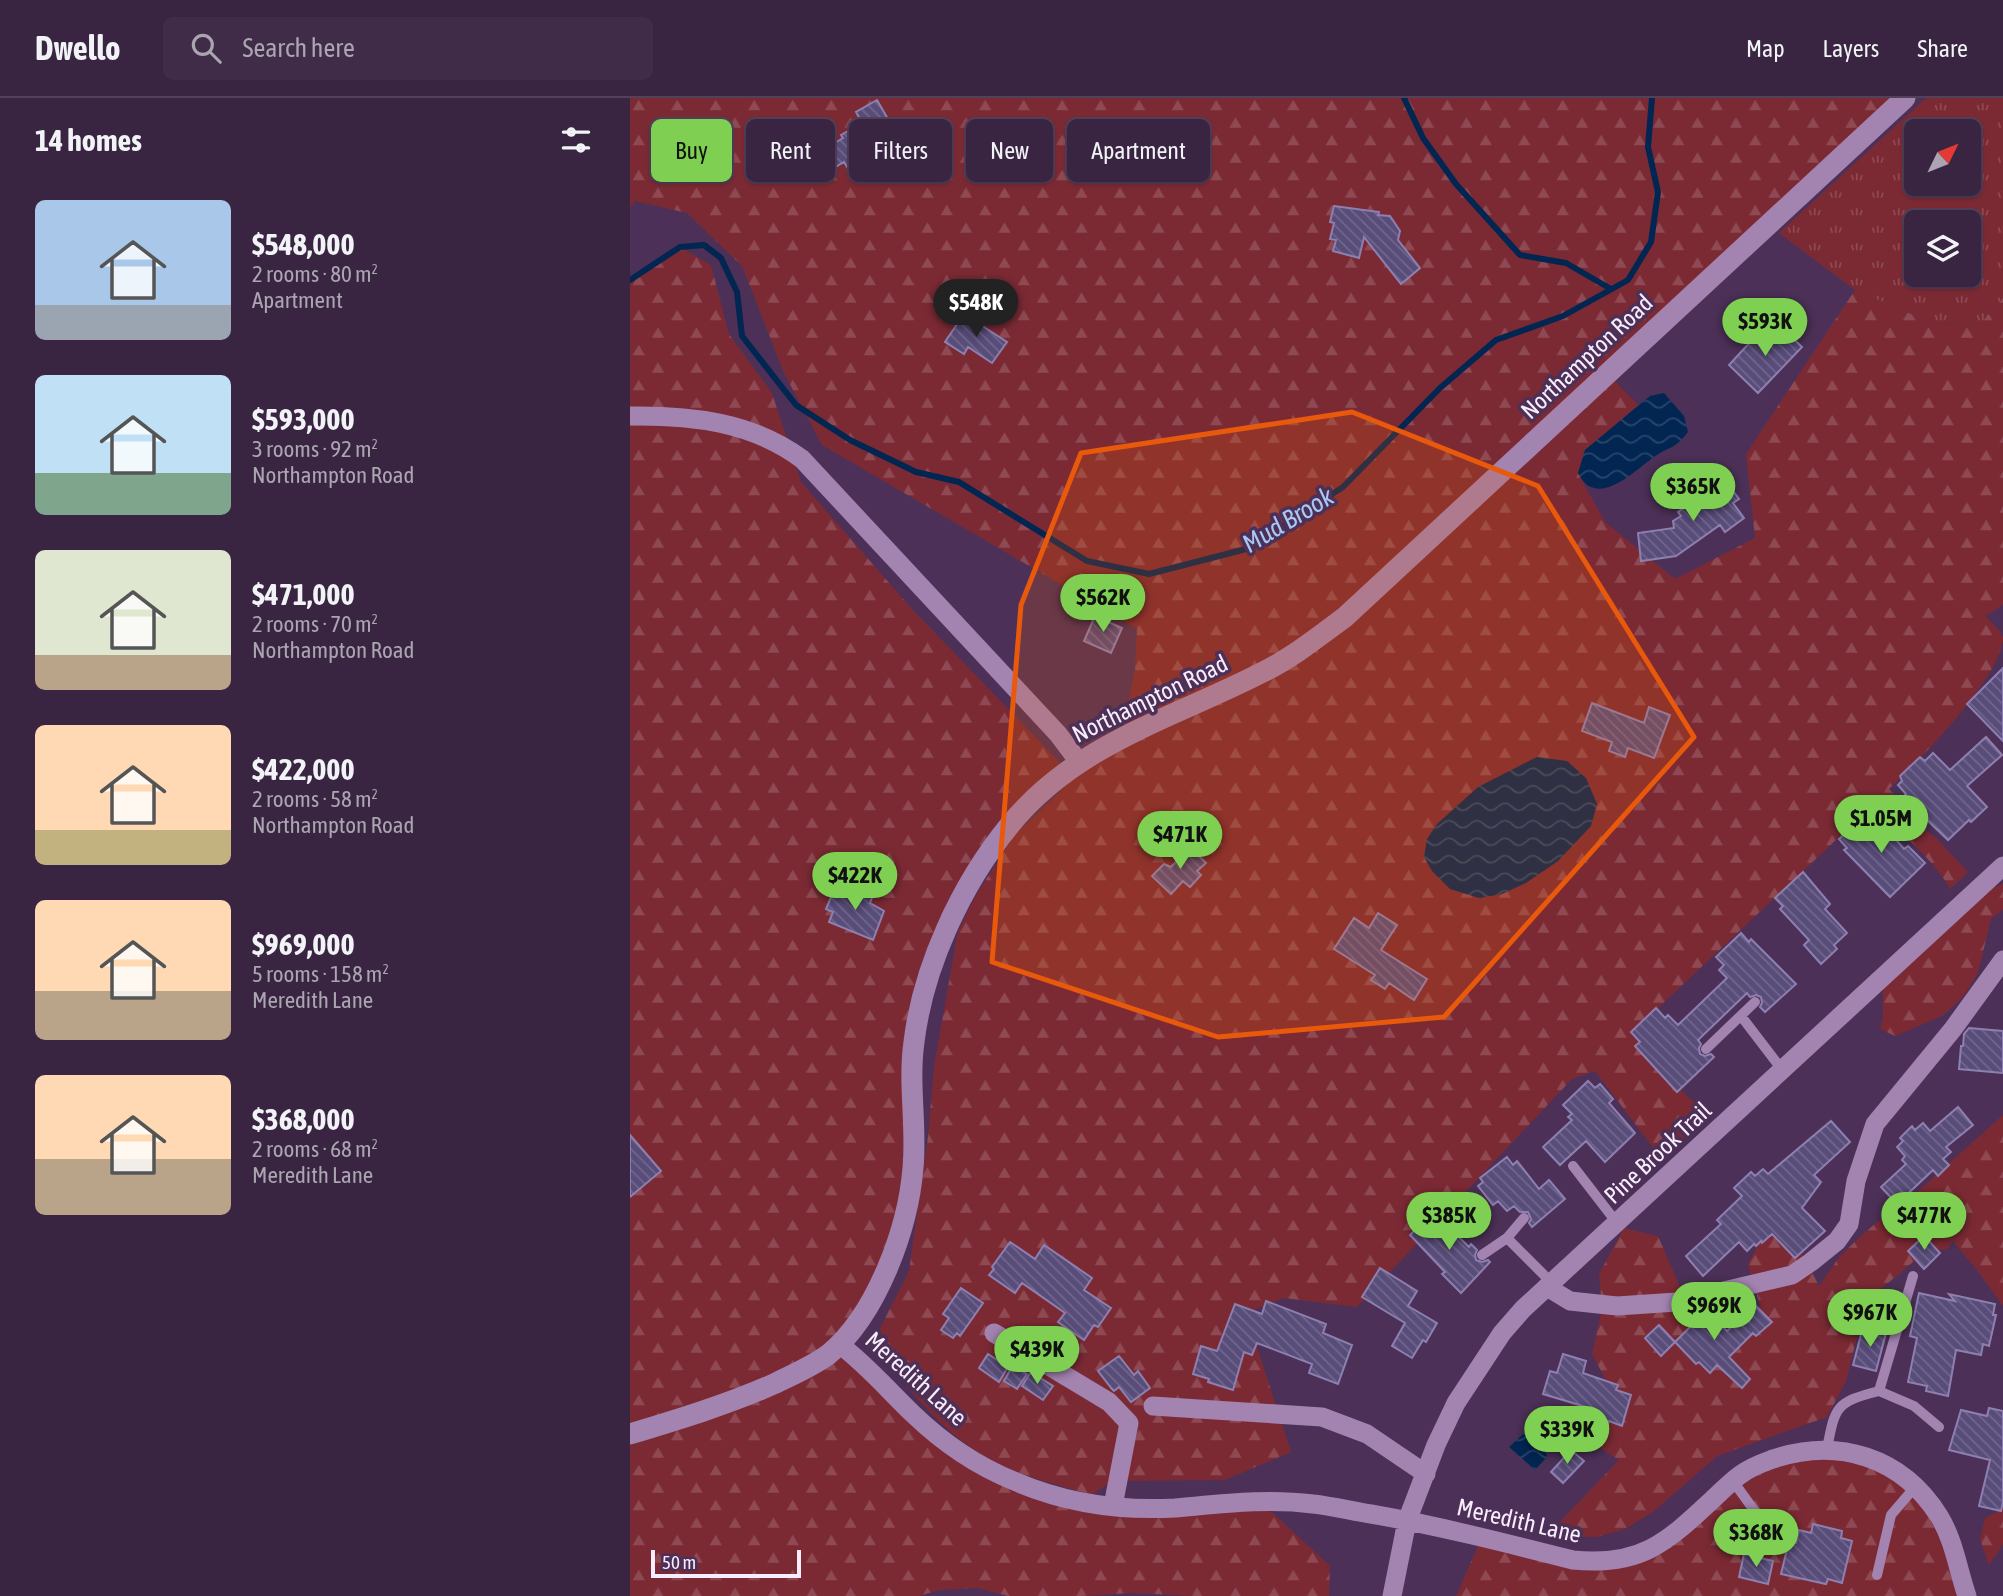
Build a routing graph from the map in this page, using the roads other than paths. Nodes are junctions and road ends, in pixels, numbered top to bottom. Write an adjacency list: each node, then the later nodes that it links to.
1 (1905, 98): 3 (street, Northampton Road)
2 (630, 416): 3 (street)
3 (1079, 762): 18 (street, Northampton Road)
4 (2003, 866): 9 (street, Pine Brook Trail)
5 (2003, 960): 16 (street)
6 (1755, 1002): 7 (lane)
7 (1741, 1016): 8 (lane); 9 (lane)
8 (1706, 1049)
9 (1783, 1071): 12 (street, Pine Brook Trail)
10 (1573, 1166): 12 (lane)
11 (1524, 1218): 13 (lane)
12 (1617, 1224): 16 (street, Pine Brook Trail)
13 (1507, 1238): 14 (lane); 16 (lane)
14 (1482, 1255)
15 (1913, 1276): 19 (lane)
16 (1550, 1285): 24 (street, Pine Brook Trail)
17 (994, 1333): 27 (street)
18 (839, 1344): 22 (street, Northampton Road); 27 (street, Meredith Lane)
19 (1879, 1391): 21 (lane); 23 (lane)
20 (1153, 1406): 24 (street)
21 (1939, 1427)
22 (630, 1434)
23 (1827, 1449): 25 (street, Meredith Lane); 26 (street, Meredith Lane)
24 (1426, 1474): 28 (street, Pine Brook Trail)
25 (1733, 1481): 28 (street, Meredith Lane); 29 (lane)
26 (1915, 1487): 30 (lane); 32 (street, Meredith Lane)
27 (1113, 1506): 28 (street, Meredith Lane)
28 (1407, 1521): 31 (street)
29 (1771, 1545)
30 (1877, 1575)
31 (1392, 1596)
32 (1968, 1596)

